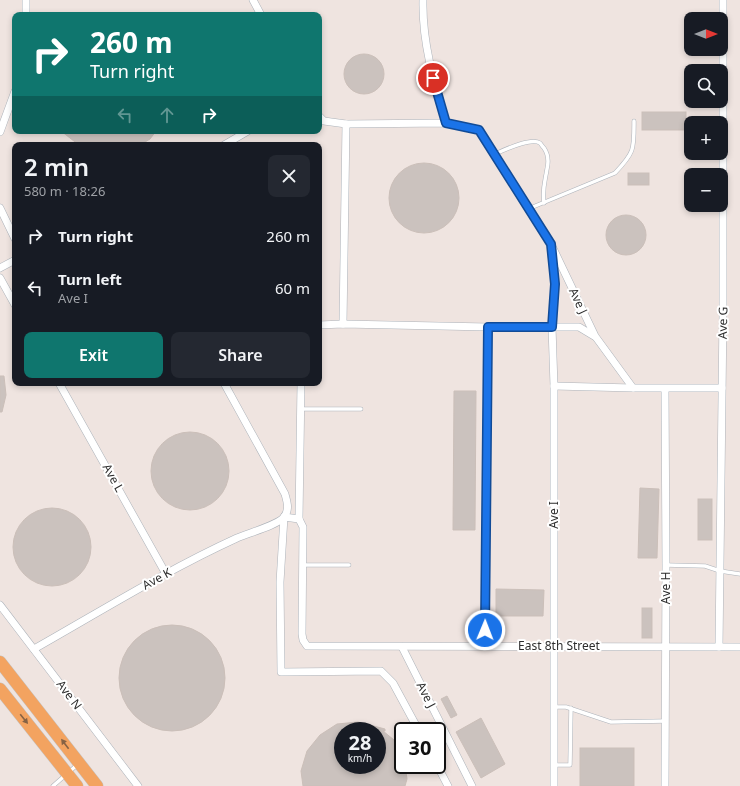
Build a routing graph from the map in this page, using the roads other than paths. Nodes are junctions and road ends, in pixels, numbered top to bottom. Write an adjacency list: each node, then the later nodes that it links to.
1 (26, 0): 5 (street)
2 (254, 0): 6 (street)
3 (423, 0): 10 (street)
4 (723, 0): 35 (street, Ave G)
5 (26, 12)
6 (260, 12)
7 (12, 99): 12 (street)
8 (322, 119): 11 (street, Ave J)
9 (634, 121): 16 (lane)
10 (446, 123): 11 (street, Ave J); 15 (street, Ave J)
11 (346, 124): 25 (street)
12 (0, 132)
13 (243, 134): 14 (street)
14 (229, 142)
15 (494, 154): 16 (lane); 18 (street, Ave J)
16 (544, 203): 18 (lane)
17 (0, 208): 19 (street)
18 (528, 209): 20 (street, Ave J)
19 (12, 233)
20 (551, 244): 28 (street, Ave I); 29 (street, Ave J)
21 (12, 262): 22 (street)
22 (0, 268)
23 (0, 278): 24 (street)
24 (12, 300)
25 (343, 324): 26 (street); 27 (street)
26 (322, 325)
27 (488, 327): 28 (street); 48 (street)
28 (552, 327): 29 (street); 33 (street, Ave I)
29 (594, 336): 34 (street, Ave J)
30 (61, 386): 45 (street, Ave L)
31 (226, 386): 39 (street)
32 (301, 386): 37 (street)
33 (554, 386): 34 (street); 49 (street, Ave I)
34 (633, 388): 36 (street)
35 (722, 388): 36 (street); 44 (street, Ave G)
36 (665, 389): 43 (street, Ave H)
37 (300, 409): 38 (lane); 40 (street)
38 (361, 409)
39 (284, 517): 40 (street); 45 (street, Ave K); 60 (street)
40 (299, 520): 41 (street)
41 (303, 564): 42 (lane); 50 (street, East 8th Street)
42 (349, 564)
43 (666, 565): 44 (lane); 51 (street, Ave H)
44 (720, 571): 46 (lane); 52 (street, Ave G)
45 (166, 574): 54 (street, Ave K)
46 (740, 574)
47 (0, 605): 54 (street, Ave N)
48 (485, 646): 49 (street, East 8th Street); 50 (street, East 8th Street)
49 (554, 646): 51 (street, East 8th Street); 57 (street, Ave I)
50 (402, 647): 70 (street, Ave J)
51 (666, 647): 52 (street, East 8th Street); 59 (street, Ave H)
52 (719, 647): 53 (street, East 8th Street)
53 (740, 647)
54 (34, 649): 68 (street, Ave N)
55 (0, 662): 61 (main road, one-way to 55)
56 (0, 689): 63 (main road, one-way to 63)
57 (554, 707): 58 (lane); 62 (street, Ave I)
58 (571, 708): 59 (lane); 62 (lane)
59 (666, 721): 72 (street, Ave H)
60 (414, 722)
61 (80, 764): 63 (lane); 67 (main road)
62 (554, 765): 71 (street, Ave I)
63 (67, 773): 65 (lane); 66 (main road)
64 (442, 774): 69 (street)
65 (53, 786)
66 (78, 786)
67 (97, 786)
68 (138, 786)
69 (448, 786)
70 (472, 786)
71 (554, 786)
72 (665, 786)

